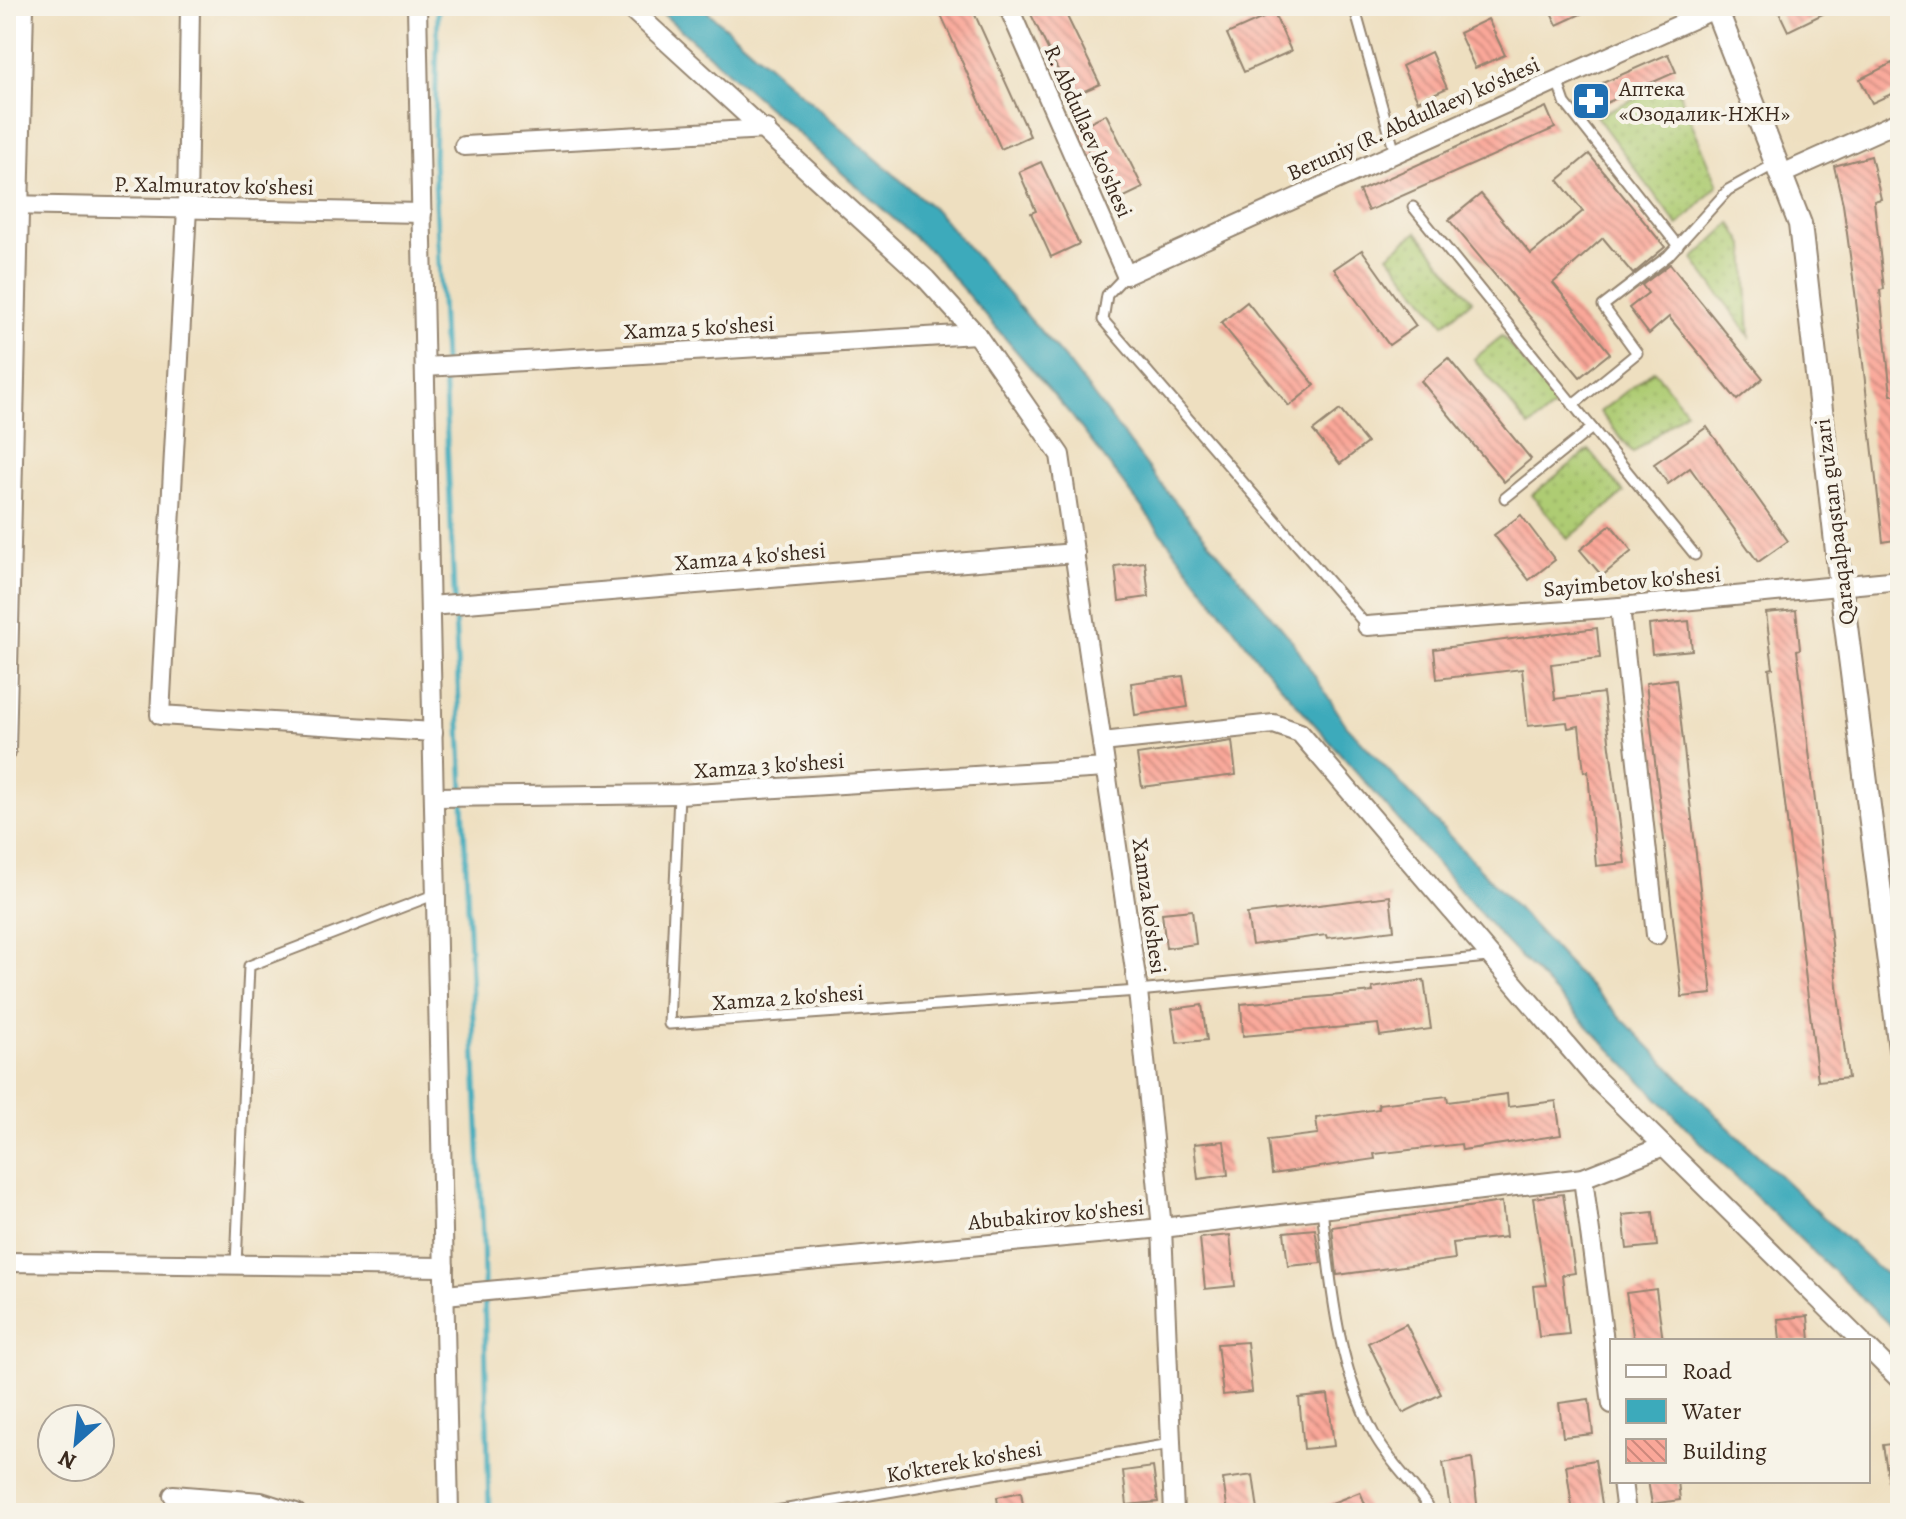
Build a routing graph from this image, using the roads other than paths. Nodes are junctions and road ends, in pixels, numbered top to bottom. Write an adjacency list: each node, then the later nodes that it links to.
1 (24, 6): 14 (street)
2 (190, 6): 16 (street)
3 (417, 6): 17 (street)
4 (628, 6): 10 (street, Xamza ko'shesi)
5 (1008, 6): 19 (street, R. Abdullaev ko'shesi)
6 (1354, 6): 12 (lane)
7 (1717, 7): 8 (street, Beruniy (R. Abdullaev) ko'shesi); 13 (street, Qaraqalpaqstan gu'zari)
8 (1557, 80): 12 (street, Beruniy (R. Abdullaev) ko'shesi); 18 (lane)
9 (1900, 121): 13 (street)
10 (766, 129): 11 (street); 20 (street, Xamza ko'shesi)
11 (464, 146)
12 (1395, 153): 19 (street, Beruniy (R. Abdullaev) ko'shesi)
13 (1778, 169): 18 (lane); 28 (street, Qaraqalpaqstan gu'zari)
14 (13, 205): 16 (street, P. Xalmuratov ko'shesi); 34 (street)
15 (1413, 207): 22 (lane)
16 (187, 208): 17 (street, P. Xalmuratov ko'shesi); 32 (street)
17 (422, 213): 21 (street)
18 (1678, 246): 22 (lane)
19 (1126, 275): 31 (lane)
20 (976, 334): 21 (street, Xamza 5 ko'shesi); 25 (street, Xamza ko'shesi)
21 (425, 367): 29 (street)
22 (1573, 405): 23 (lane)
23 (1592, 428): 24 (lane); 26 (lane)
24 (1505, 498)
25 (1075, 553): 29 (street, Xamza 4 ko'shesi); 33 (street, Xamza ko'shesi)
26 (1695, 555)
27 (1900, 580): 28 (street, Sayimbetov ko'shesi)
28 (1841, 587): 30 (street, Sayimbetov ko'shesi); 42 (street, Qaraqalpaqstan gu'zari)
29 (430, 606): 32 (street)
30 (1620, 607): 31 (street, Sayimbetov ko'shesi); 39 (street)
31 (1367, 626)
32 (433, 732): 37 (street)
33 (1102, 742): 35 (street, Xamza ko'shesi); 40 (street)
34 (6, 751)
35 (1106, 768): 36 (street, Xamza 3 ko'shesi); 41 (street, Xamza ko'shesi)
36 (679, 794): 37 (street, Xamza 3 ko'shesi); 41 (lane, Xamza 2 ko'shesi)
37 (434, 797): 38 (street)
38 (436, 894): 48 (lane); 49 (street)
39 (1656, 935)
40 (1488, 957): 41 (lane); 43 (street)
41 (1138, 991): 46 (street, Xamza ko'shesi)
42 (1900, 1049)
43 (1664, 1146): 44 (street, Abubakirov ko'shesi); 51 (street)
44 (1583, 1178): 45 (street, Abubakirov ko'shesi); 54 (street)
45 (1322, 1209): 46 (street, Abubakirov ko'shesi); 62 (lane)
46 (1162, 1228): 50 (street, Abubakirov ko'shesi); 55 (street, Xamza ko'shesi)
47 (6, 1262): 48 (street)
48 (236, 1265): 49 (street)
49 (444, 1267): 50 (street)
50 (445, 1295): 59 (street)
51 (1859, 1339)
52 (1870, 1350): 53 (street)
53 (1900, 1380)
54 (1610, 1388)
55 (1171, 1444): 60 (lane, Ko'kterek ko'shesi); 61 (street, Xamza ko'shesi)
56 (1622, 1483): 63 (street)
57 (173, 1495): 58 (street)
58 (296, 1513)
59 (449, 1513)
60 (764, 1513)
61 (1174, 1513)
62 (1432, 1513)
63 (1626, 1513)

